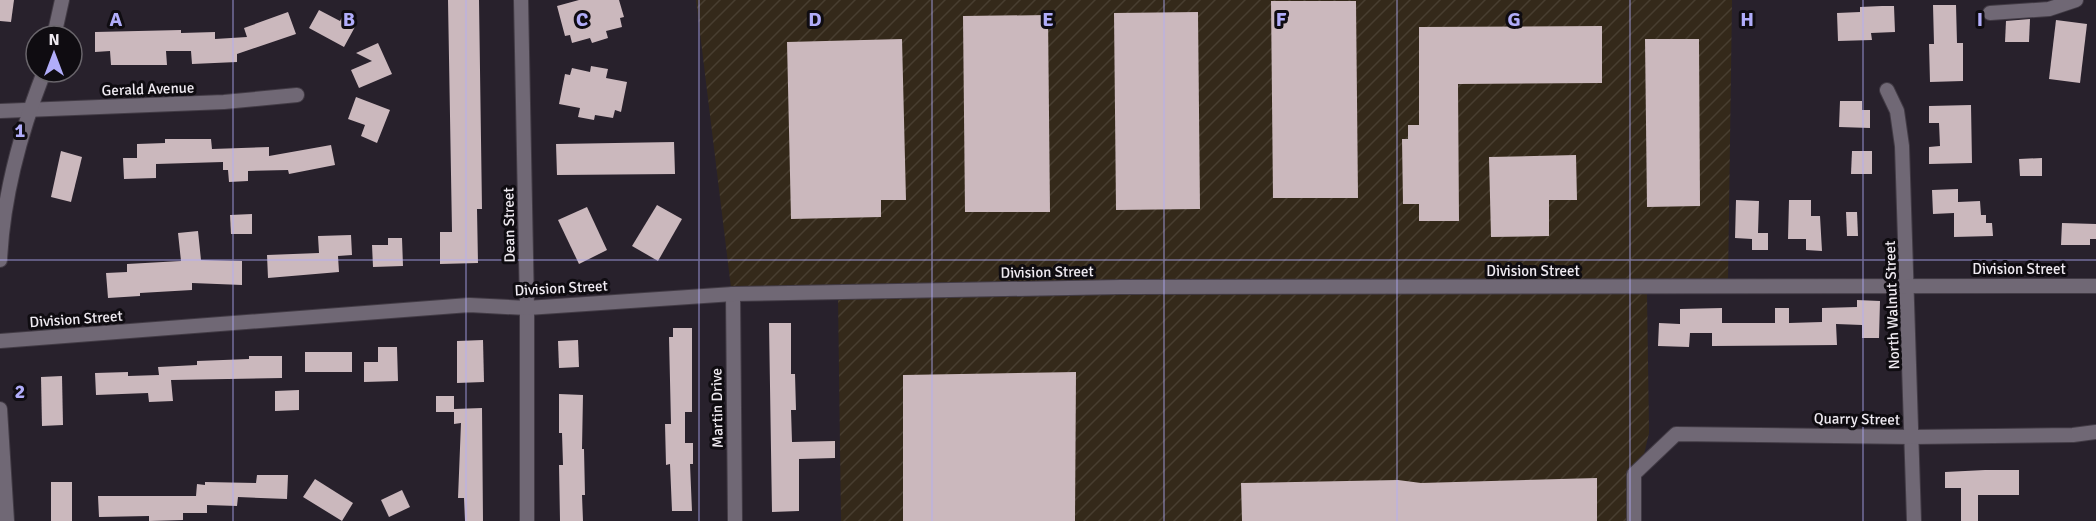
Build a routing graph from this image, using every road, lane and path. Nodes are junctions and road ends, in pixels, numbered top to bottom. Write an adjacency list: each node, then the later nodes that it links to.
1 (62, 0): 5 (street)
2 (521, 0): 15 (street, Dean Street)
3 (2076, 0): 4 (street)
4 (1990, 13)
5 (57, 24)
6 (39, 84): 9 (street)
7 (1887, 90): 12 (street, North Walnut Street)
8 (297, 96): 9 (street, Gerald Avenue)
9 (29, 110): 10 (street, Gerald Avenue); 11 (street)
10 (0, 111)
11 (0, 260)
12 (1908, 285): 13 (street, Division Street); 14 (street, Division Street); 19 (street, North Walnut Street)
13 (2096, 286)
14 (732, 294): 15 (street, Division Street); 22 (street, Martin Drive)
15 (527, 308): 16 (street, Division Street); 21 (street, Dean Street)
16 (0, 341)
17 (0, 409): 20 (street)
18 (2096, 432): 19 (street, Quarry Street)
19 (1912, 436): 23 (street, Quarry Street); 24 (street, North Walnut Street)
20 (7, 521)
21 (527, 521)
22 (735, 521)
23 (1634, 521)
24 (1914, 521)

